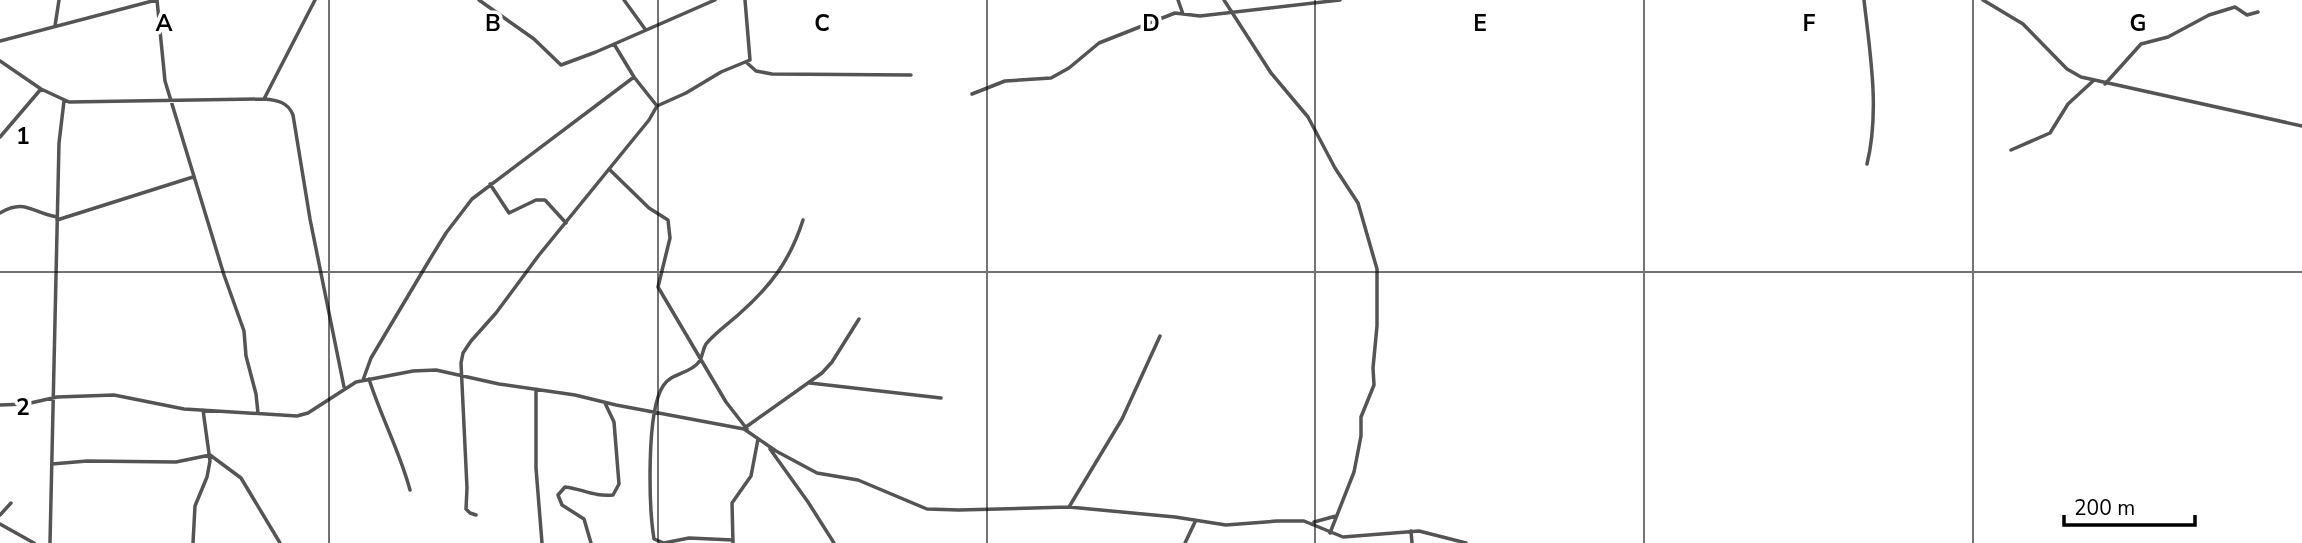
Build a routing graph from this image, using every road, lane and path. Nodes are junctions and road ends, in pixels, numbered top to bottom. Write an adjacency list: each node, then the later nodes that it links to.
1 (59, 0): 16 (street)
2 (156, 0): 16 (street); 30 (street)
3 (315, 0): 28 (street)
4 (479, 0): 19 (street)
5 (624, 0): 17 (street)
6 (715, 0): 17 (street)
7 (745, 0): 21 (street)
8 (1178, 0): 15 (street)
9 (1224, 0): 14 (street)
10 (1340, 0): 14 (street)
11 (1864, 0): 35 (street)
12 (1983, 0): 24 (street)
13 (2258, 12): 25 (street)
14 (1233, 13): 15 (street); 69 (street)
15 (1184, 15): 27 (street)
16 (55, 26): 18 (street)
17 (645, 29): 19 (street)
18 (0, 41)
19 (614, 44): 23 (street)
20 (0, 61): 26 (street)
21 (747, 62): 22 (street); 31 (street)
22 (911, 75)
23 (635, 77): 31 (street); 38 (street)
24 (2094, 81): 25 (street); 34 (street)
25 (2105, 84): 32 (street)
26 (41, 89): 29 (street); 33 (street)
27 (972, 94)
28 (264, 99): 30 (street); 49 (street)
29 (64, 101): 30 (street); 40 (street)
30 (171, 102): 37 (street)
31 (657, 106): 36 (street)
32 (2302, 126)
33 (0, 137)
34 (2011, 150)
35 (1867, 164)
36 (608, 169): 42 (street); 45 (street)
37 (193, 177): 40 (street); 57 (street)
38 (489, 184): 42 (street); 47 (street)
39 (0, 213): 40 (street)
40 (57, 218): 51 (street)
41 (803, 220): 45 (street)
42 (566, 223): 46 (street)
43 (859, 319): 48 (street)
44 (1160, 335): 66 (street)
45 (701, 358): 56 (street); 58 (street)
46 (461, 375): 47 (street); 50 (street); 68 (street)
47 (366, 379): 49 (street); 64 (street)
48 (810, 383): 52 (street); 58 (street)
49 (345, 388): 57 (street)
50 (536, 389): 53 (street); 80 (street)
51 (52, 398): 54 (street); 55 (street); 63 (street)
52 (941, 398)
53 (605, 403): 56 (street); 81 (street)
54 (0, 405)
55 (203, 410): 57 (street); 62 (street)
56 (654, 411): 59 (street); 75 (street)
57 (258, 413)
58 (746, 427): 59 (street)
59 (751, 434): 60 (street)
60 (758, 439): 61 (street); 75 (street)
61 (769, 447): 66 (street); 82 (street)
62 (210, 455): 63 (street); 78 (street); 79 (street)
63 (52, 464): 77 (street)
64 (411, 490)
65 (11, 503): 67 (street)
66 (1069, 506): 70 (street)
67 (0, 515)
68 (476, 515)
69 (1336, 516): 71 (street); 74 (street)
70 (1195, 522): 71 (street); 83 (street)
71 (1312, 523): 74 (street)
72 (0, 524): 76 (street)
73 (1410, 531): 74 (street); 84 (street); 85 (street)
74 (1330, 533)
75 (733, 542)
76 (34, 543)
77 (50, 543)
78 (193, 543)
79 (280, 543)
80 (542, 543)
81 (592, 543)
82 (834, 543)
83 (1185, 543)
84 (1412, 543)
85 (1466, 543)

